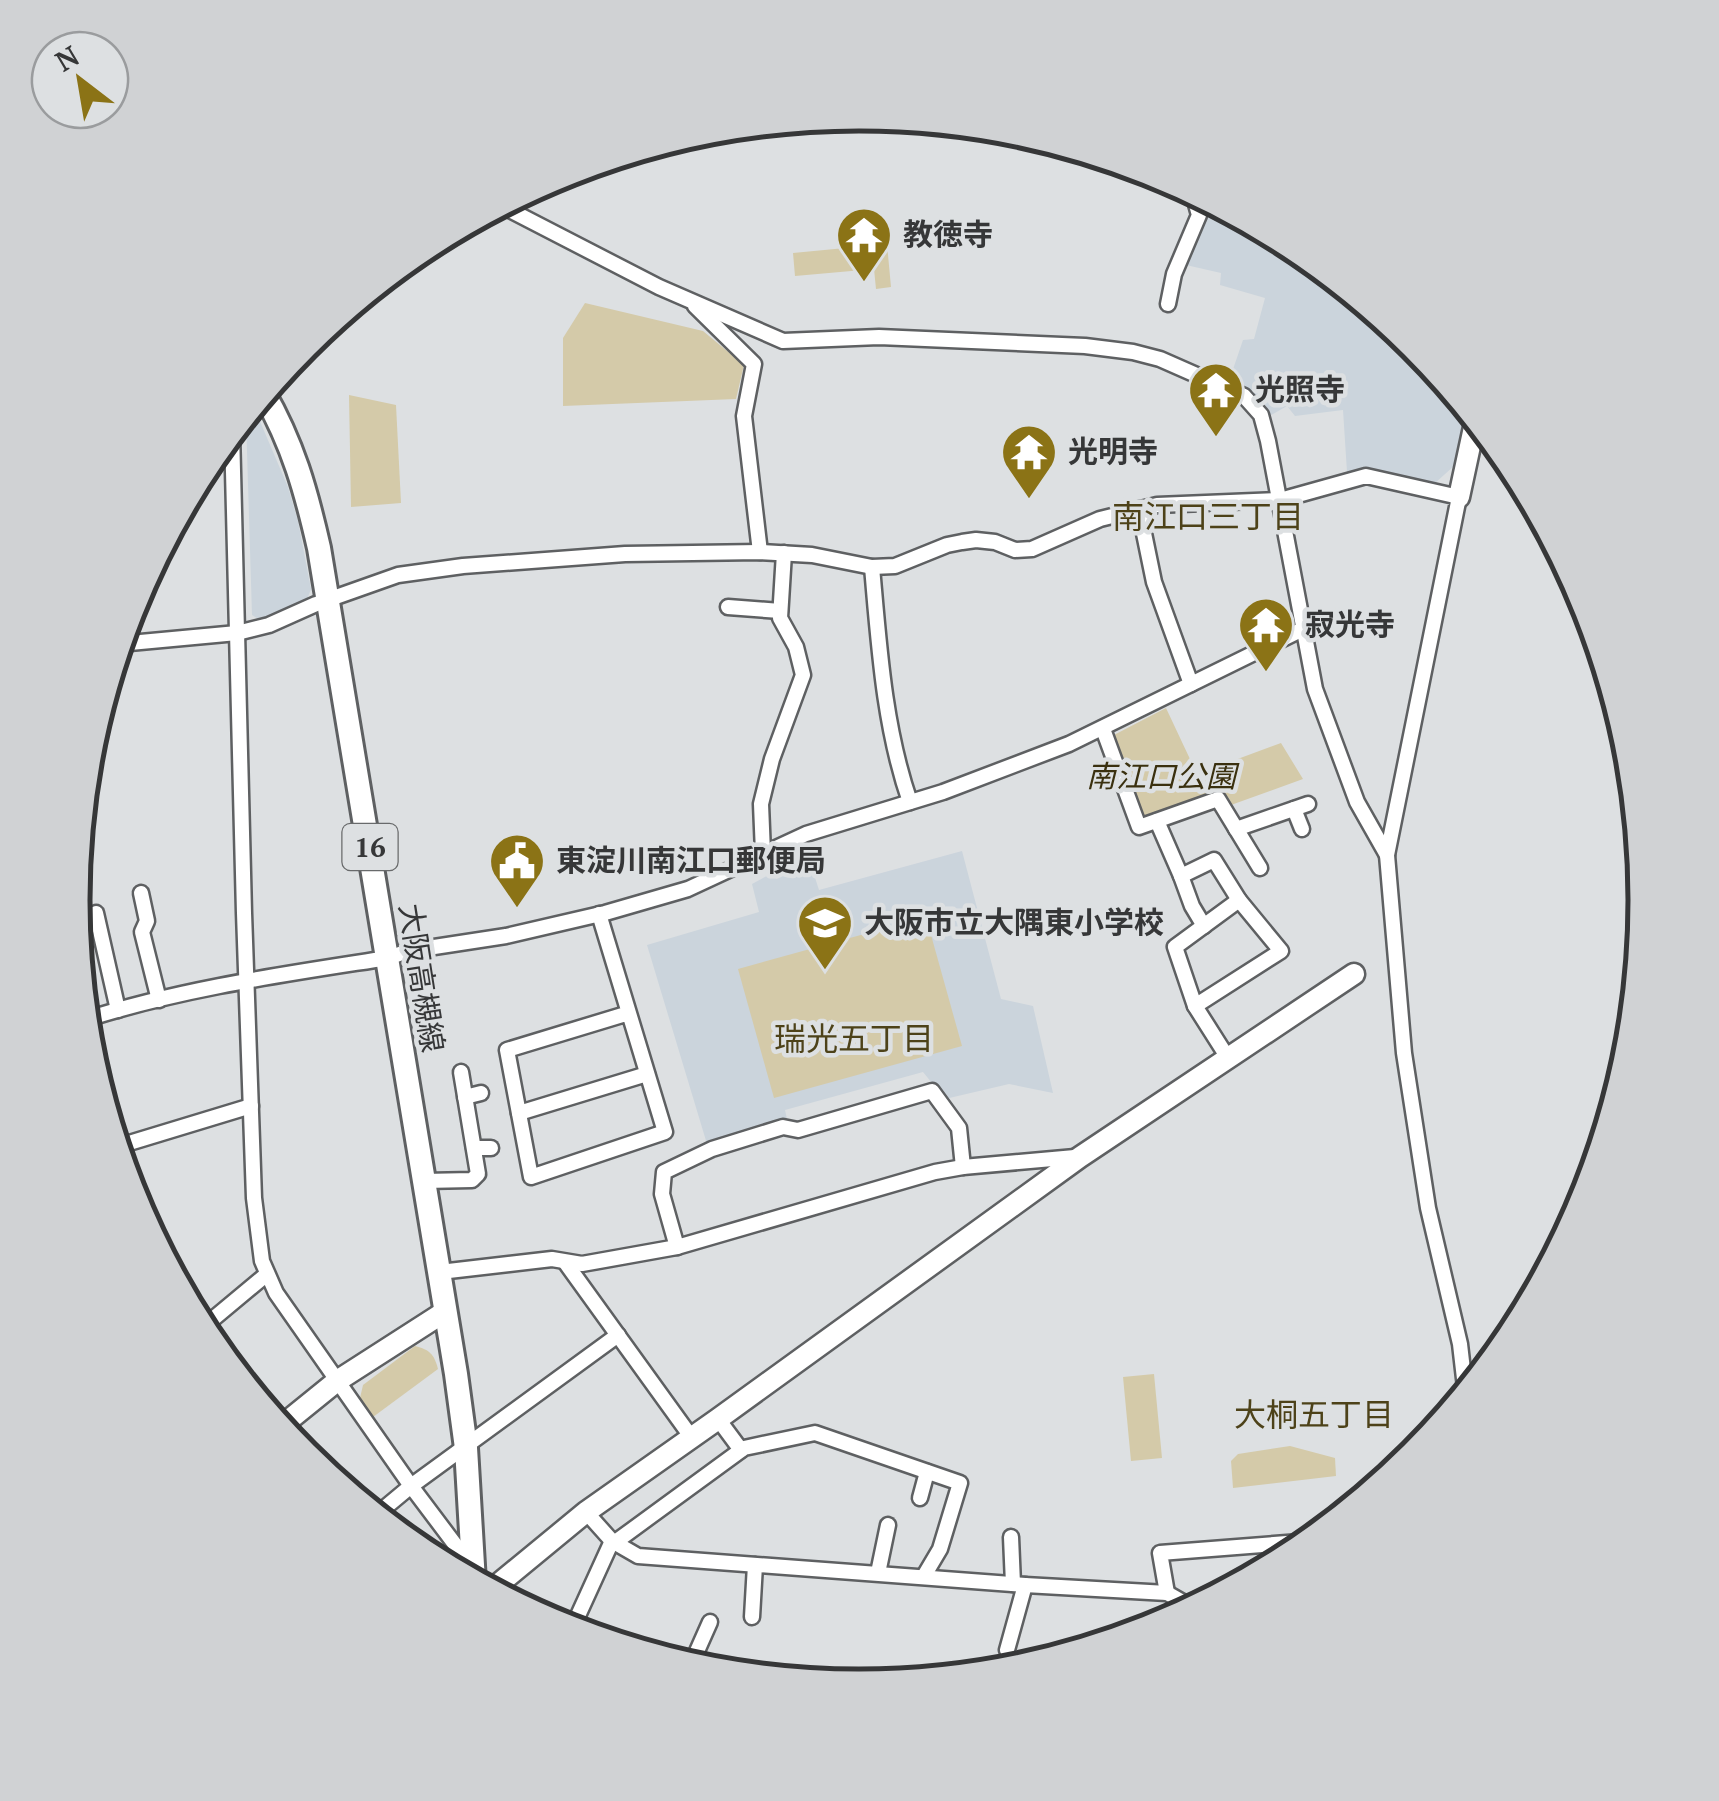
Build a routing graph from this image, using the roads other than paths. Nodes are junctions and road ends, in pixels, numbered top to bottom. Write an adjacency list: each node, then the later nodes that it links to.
1 (1197, 209): 4 (street)
2 (514, 213): 3 (street)
3 (687, 299): 9 (street); 11 (street)
4 (1168, 304)
5 (271, 405): 14 (main road, 大阪高槻線 / 16)
6 (1472, 435): 8 (street)
7 (233, 455): 18 (street)
8 (1459, 497): 9 (street); 27 (street)
9 (1280, 500): 10 (street); 17 (street)
10 (1139, 510): 13 (street); 20 (street)
11 (760, 552): 12 (street); 14 (street)
12 (784, 554): 13 (street); 16 (street)
13 (872, 566): 22 (street)
14 (327, 600): 18 (street); 35 (main road, 大阪高槻線 / 16)
15 (728, 608): 16 (street)
16 (780, 611): 26 (street)
17 (1303, 628): 20 (street); 27 (street)
18 (237, 632): 19 (street); 37 (street)
19 (135, 642)
20 (1192, 684): 21 (street)
21 (1103, 729): 22 (street); 23 (street)
22 (910, 802): 26 (street)
23 (1157, 822): 24 (street); 29 (street)
24 (1236, 829): 25 (street); 28 (street)
25 (1302, 829)
26 (763, 853): 33 (street)
27 (1387, 855): 63 (street)
28 (1260, 868)
29 (1181, 876): 31 (street); 34 (street)
30 (141, 892): 38 (street)
31 (1239, 900): 34 (street); 39 (street)
32 (96, 912): 40 (street)
33 (599, 914): 35 (street); 41 (street)
34 (1204, 926): 39 (street)
35 (388, 958): 37 (street); 55 (main road, 大阪高槻線 / 16)
36 (1354, 974): 43 (street)
37 (248, 979): 38 (street); 48 (street)
38 (159, 1000): 40 (street)
39 (1195, 1006): 43 (street)
40 (118, 1010): 42 (street)
41 (629, 1013): 45 (street); 49 (street)
42 (99, 1015)
43 (1228, 1058): 53 (street)
44 (461, 1072): 47 (street)
45 (647, 1074): 49 (street); 49 (street)
46 (481, 1093): 47 (street)
47 (465, 1097): 51 (street)
48 (251, 1106): 50 (street); 59 (street)
49 (519, 1113)
50 (129, 1143)
51 (474, 1148): 52 (street); 55 (street)
52 (491, 1148)
53 (1080, 1157): 54 (street); 66 (street)
54 (963, 1167): 56 (street); 56 (street)
55 (424, 1181): 58 (main road, 大阪高槻線 / 16)
56 (678, 1247): 57 (street)
57 (565, 1262): 58 (street); 62 (street)
58 (440, 1272): 60 (main road, 大阪高槻線 / 16)
59 (267, 1274): 61 (street); 64 (street)
60 (446, 1310): 64 (street); 68 (main road, 大阪高槻線 / 16)
61 (214, 1318)
62 (618, 1334): 67 (street); 68 (street)
63 (1464, 1377)
64 (337, 1381): 65 (street); 71 (street)
65 (291, 1419)
66 (718, 1419): 67 (street); 69 (street)
67 (692, 1438): 74 (street)
68 (466, 1448): 71 (street); 81 (main road, 大阪高槻線 / 16)
69 (741, 1450): 70 (street); 77 (street)
70 (927, 1472): 72 (street); 83 (street)
71 (411, 1486): 73 (street); 79 (street)
72 (920, 1498)
73 (386, 1507)
74 (586, 1512): 77 (street); 84 (street)
75 (888, 1525): 82 (street)
76 (1011, 1537): 85 (street)
77 (613, 1542): 80 (street); 88 (street)
78 (1280, 1544): 86 (street)
79 (462, 1559)
80 (754, 1564): 82 (street); 89 (street)
81 (472, 1565)
82 (878, 1573): 83 (street)
83 (924, 1576): 85 (street)
84 (502, 1581)
85 (1019, 1585): 86 (street); 91 (street)
86 (1166, 1593): 87 (street)
87 (1178, 1600)
88 (578, 1616)
89 (752, 1617)
90 (710, 1622): 92 (street)
91 (1007, 1650)
92 (697, 1652)

